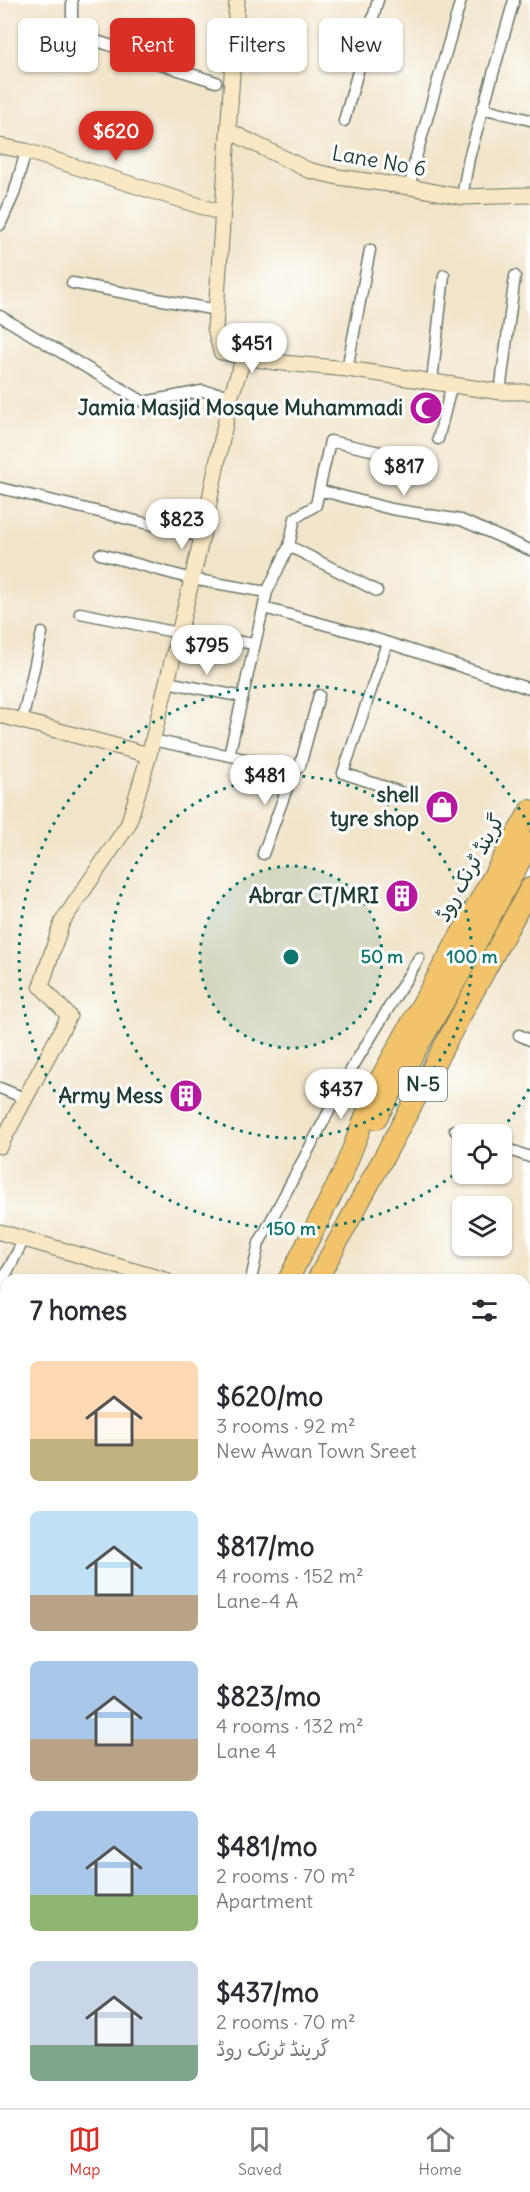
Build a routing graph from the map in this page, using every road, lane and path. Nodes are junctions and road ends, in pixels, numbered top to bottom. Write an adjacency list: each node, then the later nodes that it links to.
1 (72, 0): 6 (street)
2 (237, 0): 10 (street)
3 (378, 0): 9 (street)
4 (461, 0): 13 (street)
5 (514, 0): 7 (street)
6 (216, 82)
7 (482, 108): 8 (street); 15 (street)
8 (530, 120)
9 (344, 121)
10 (229, 131): 13 (street, Lane No 6); 16 (street)
11 (0, 146): 12 (street)
12 (26, 151): 16 (street); 17 (street)
13 (410, 187): 15 (street, Lane No 6)
14 (530, 195): 15 (street, Lane No 6)
15 (462, 197)
16 (222, 213): 22 (street)
17 (0, 225)
18 (370, 250): 25 (street)
19 (444, 275): 26 (street)
20 (515, 276): 28 (street)
21 (72, 283): 22 (street)
22 (216, 310): 24 (street)
23 (0, 316): 30 (street)
24 (245, 355): 25 (street); 30 (street)
25 (347, 369): 26 (street)
26 (432, 381): 27 (street)
27 (452, 384): 28 (street); 31 (street)
28 (500, 392): 29 (street)
29 (530, 392)
30 (231, 395): 35 (street)
31 (438, 440)
32 (389, 454): 34 (street)
33 (0, 488): 35 (street)
34 (319, 490): 36 (street); 37 (street)
35 (202, 537): 39 (street)
36 (288, 546): 40 (street); 41 (street)
37 (530, 550)
38 (100, 554): 39 (street)
39 (192, 579): 41 (street); 45 (street)
40 (377, 591)
41 (267, 592): 42 (street)
42 (264, 608): 46 (street); 47 (street)
43 (80, 613): 45 (street)
44 (42, 633): 53 (street)
45 (179, 633): 47 (street); 48 (street)
46 (387, 643): 49 (street); 57 (street)
47 (255, 644): 51 (street)
48 (167, 682): 51 (street); 54 (street)
49 (530, 689)
50 (319, 695): 56 (street)
51 (243, 697): 55 (street)
52 (0, 715): 53 (street)
53 (22, 721): 54 (street)
54 (150, 748): 55 (street); 66 (street)
55 (229, 755): 56 (street)
56 (294, 769): 60 (street)
57 (399, 792)
58 (530, 810): 70 (highway, گرینڈ ٹرنک روڈ / N-5)
59 (530, 843): 70 (highway, گرینڈ ٹرنک روڈ / N-5)
60 (263, 854)
61 (530, 888): 77 (highway, N-5)
62 (419, 958): 75 (street)
63 (519, 1035): 64 (street)
64 (530, 1041)
65 (0, 1088): 66 (street)
66 (24, 1098): 67 (street)
67 (0, 1146)
68 (512, 1151): 69 (street)
69 (530, 1157)
70 (342, 1175): 76 (highway, گرینڈ ٹرنک روڈ / N-5)
71 (0, 1233): 72 (street)
72 (24, 1239): 73 (street); 74 (street)
73 (6, 1274)
74 (144, 1274)
75 (252, 1274)
76 (291, 1274)
77 (320, 1274)

